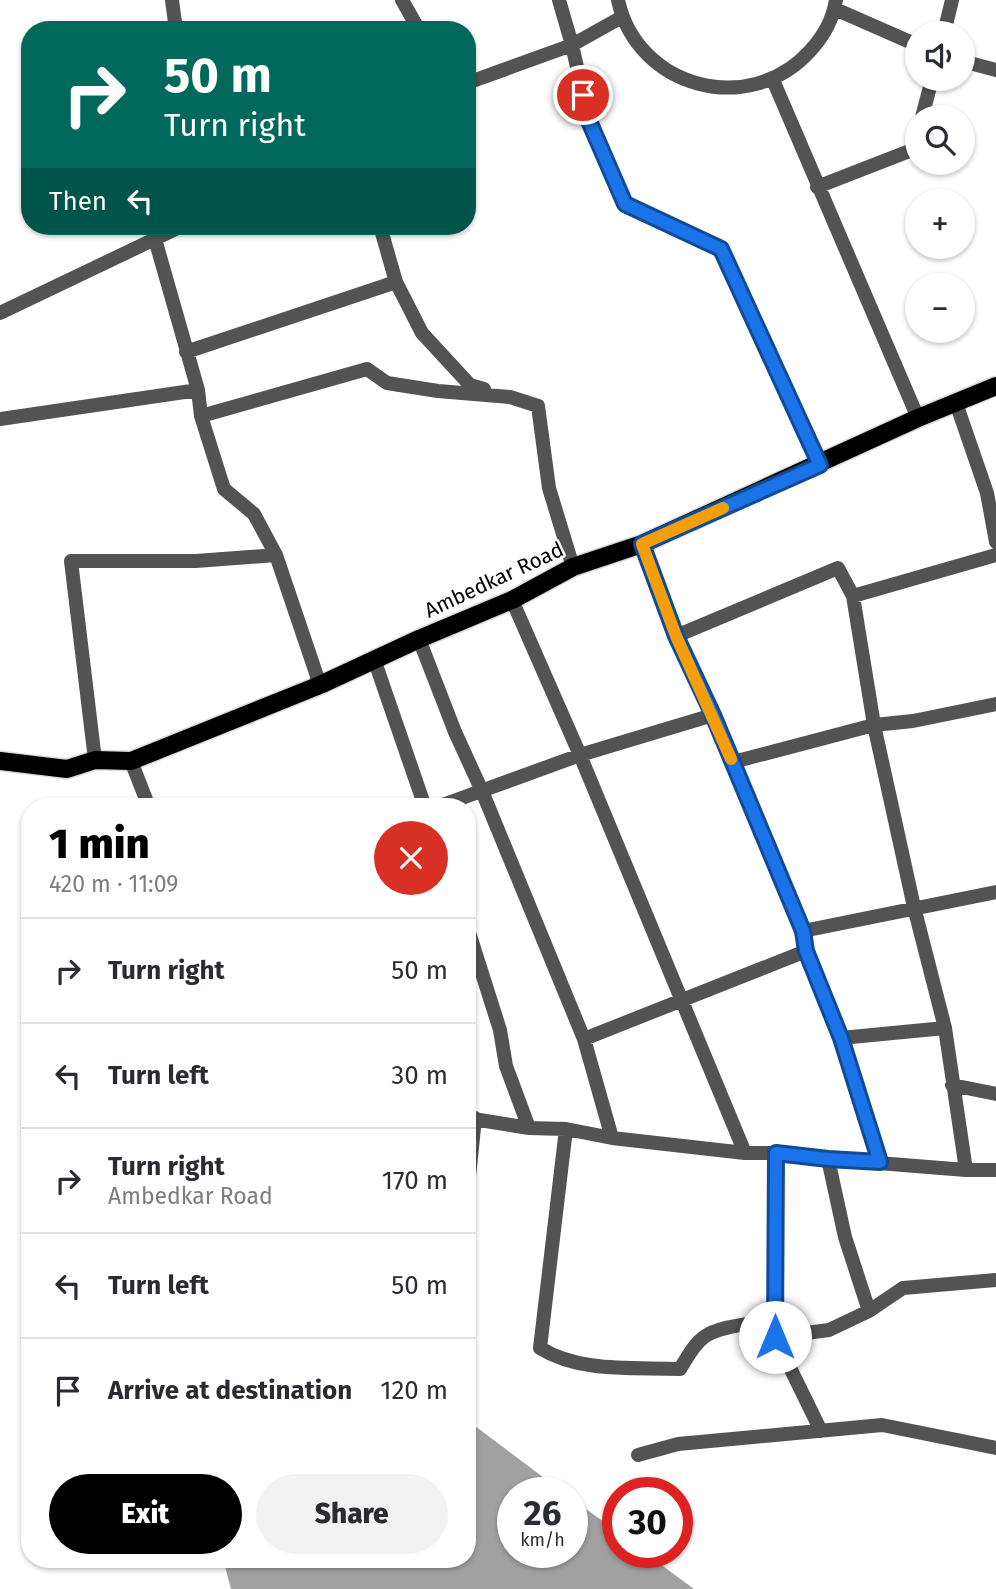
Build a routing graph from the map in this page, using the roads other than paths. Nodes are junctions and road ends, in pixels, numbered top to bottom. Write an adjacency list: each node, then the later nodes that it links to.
1 (172, 0): 8 (street)
2 (402, 0): 9 (street)
3 (559, 0): 12 (street)
4 (618, 0): 7 (street)
5 (952, 0): 10 (street)
6 (836, 4): 11 (street); 16 (street)
7 (622, 17): 12 (street); 16 (street)
8 (175, 21)
9 (414, 21)
10 (947, 21)
11 (905, 39)
12 (572, 45): 15 (street); 32 (street)
13 (975, 64): 14 (street)
14 (996, 70)
15 (476, 80)
16 (773, 80): 18 (street)
17 (905, 153): 18 (street)
18 (817, 187): 30 (street)
19 (163, 235): 21 (street)
20 (383, 235): 22 (street)
21 (155, 239): 23 (street); 24 (street)
22 (396, 282): 24 (street); 27 (street)
23 (0, 313)
24 (186, 352): 26 (street)
25 (996, 386): 28 (main road, Ambedkar Road)
26 (198, 390): 29 (street); 31 (street)
27 (510, 397): 29 (street); 38 (street)
28 (956, 403): 30 (main road, Ambedkar Road); 33 (street)
29 (201, 416): 36 (street)
30 (918, 418): 32 (main road, Ambedkar Road)
31 (0, 419)
32 (820, 465): 35 (main road, Ambedkar Road)
33 (991, 491): 34 (street)
34 (996, 542)
35 (642, 544): 38 (main road, Ambedkar Road); 41 (street)
36 (276, 555): 44 (street); 49 (street)
37 (996, 555): 39 (street)
38 (573, 567): 40 (main road, Ambedkar Road)
39 (853, 596): 41 (street); 47 (street)
40 (512, 600): 42 (main road, Ambedkar Road); 48 (street)
41 (676, 636): 46 (street)
42 (419, 639): 43 (main road, Ambedkar Road); 53 (street)
43 (374, 659): 44 (main road, Ambedkar Road); 55 (street)
44 (320, 685): 51 (main road, Ambedkar Road)
45 (996, 704): 47 (street)
46 (713, 715): 48 (street); 52 (street)
47 (874, 725): 52 (street); 58 (street)
48 (580, 755): 53 (street); 62 (street)
49 (95, 760): 50 (main road, Ambedkar Road); 51 (main road, Ambedkar Road)
50 (0, 761)
51 (131, 761): 54 (street)
52 (733, 762): 59 (street)
53 (481, 791): 56 (street); 64 (street)
54 (145, 798)
55 (422, 798)
56 (462, 798)
57 (996, 892): 58 (street)
58 (914, 907): 59 (street); 63 (street)
59 (803, 931): 60 (street)
60 (806, 951): 62 (street); 65 (street)
61 (476, 954): 69 (street)
62 (682, 1000): 64 (street); 72 (street)
63 (945, 1028): 65 (street); 66 (street)
64 (584, 1038): 71 (street)
65 (841, 1038): 75 (street)
66 (952, 1085): 67 (street); 76 (street)
67 (996, 1094)
68 (476, 1119): 69 (street)
69 (529, 1128): 70 (street)
70 (566, 1129): 71 (street); 80 (street)
71 (612, 1138): 72 (street)
72 (745, 1153): 73 (street)
73 (776, 1153): 74 (street); 80 (street)
74 (828, 1159): 75 (street); 79 (street)
75 (880, 1162): 76 (street)
76 (966, 1170): 77 (street)
77 (996, 1170)
78 (996, 1280): 79 (street)
79 (869, 1311): 80 (street)
80 (775, 1337): 81 (street)
81 (821, 1431): 82 (street); 83 (street)
82 (996, 1448)
83 (638, 1455)

